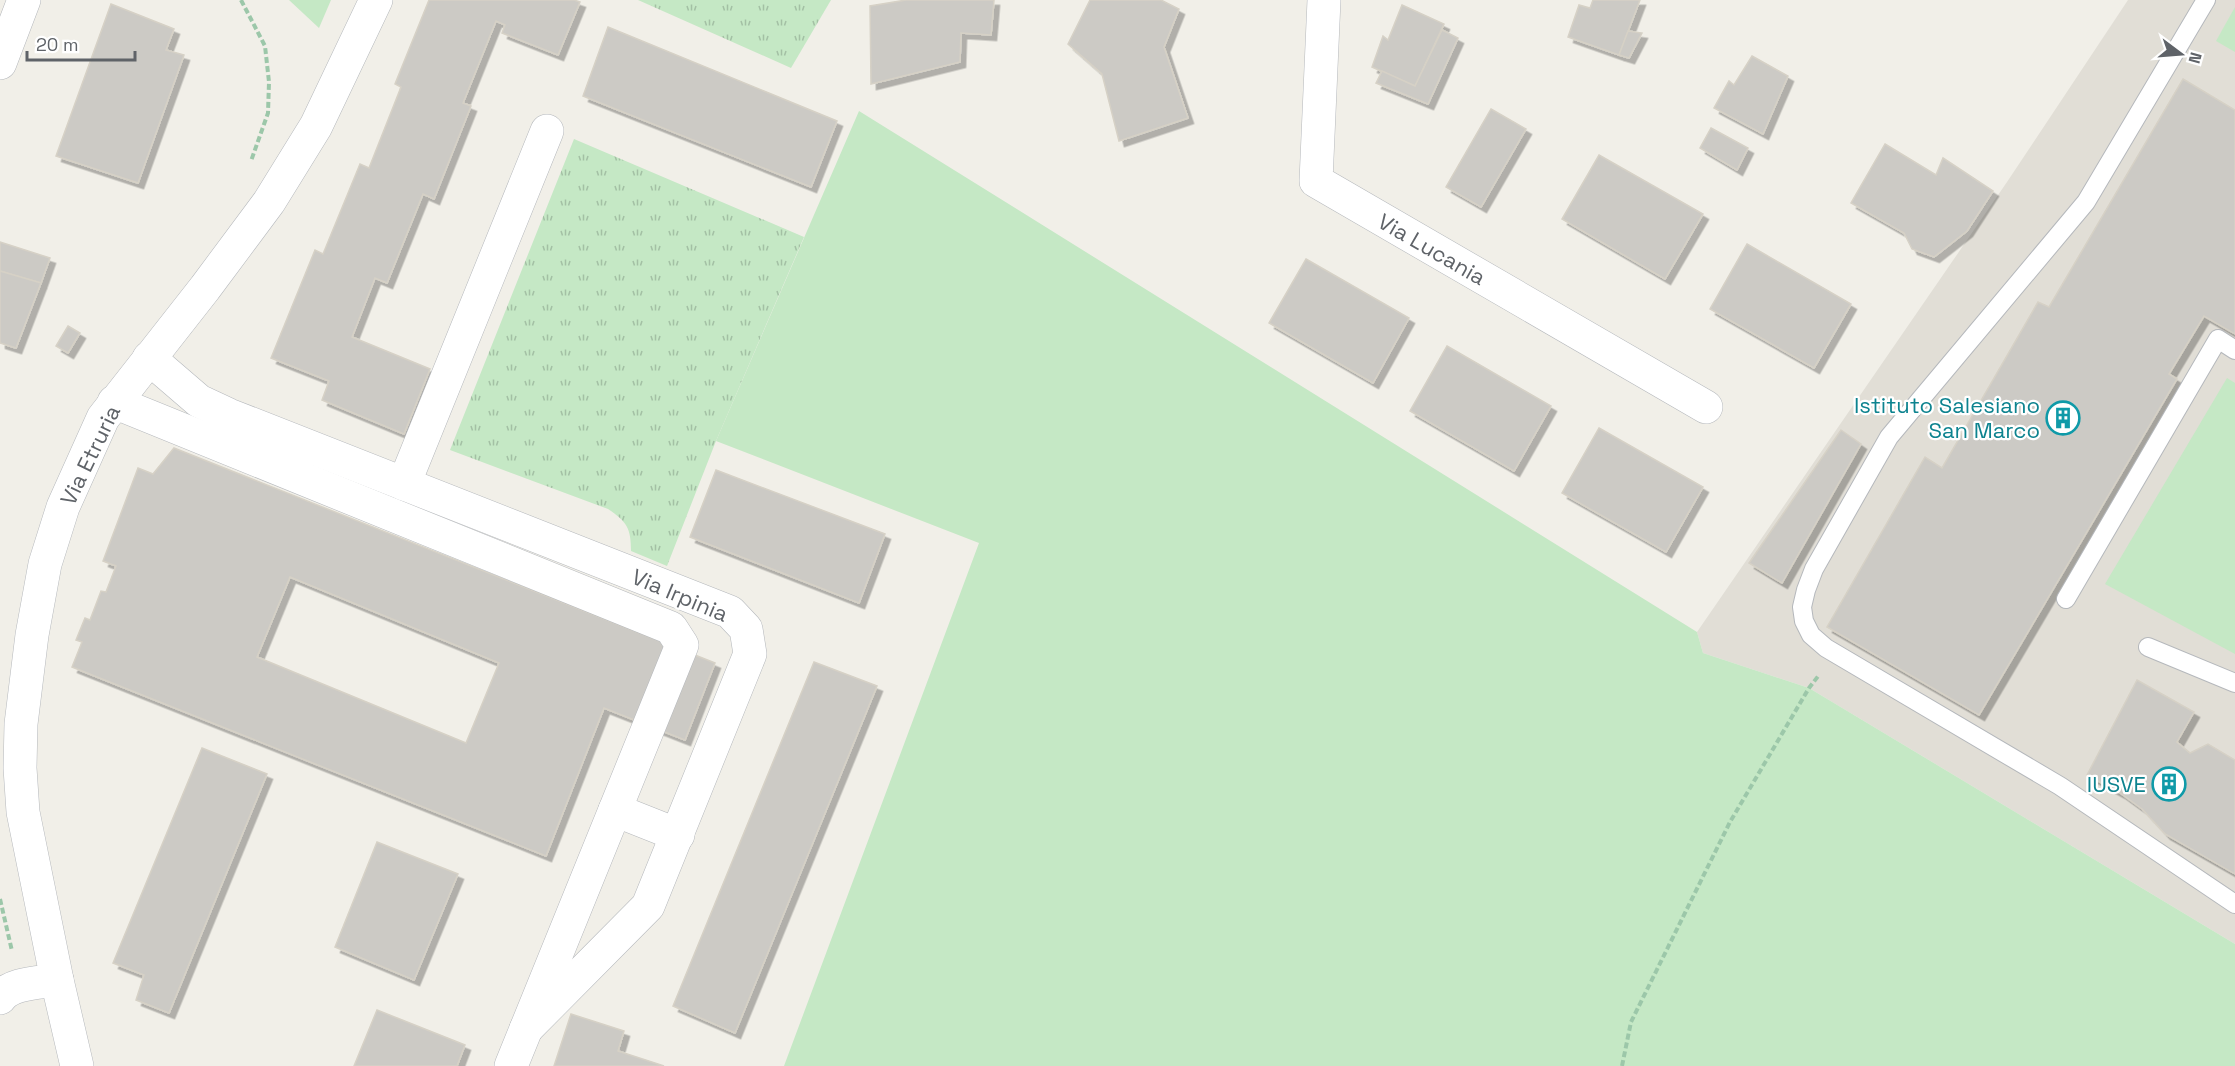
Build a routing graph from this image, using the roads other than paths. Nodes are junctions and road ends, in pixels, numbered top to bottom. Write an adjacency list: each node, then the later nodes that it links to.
1 (24, 0): 5 (street)
2 (376, 0): 8 (street, Via Etruria)
3 (1324, 0): 10 (street, Via Lucania)
4 (2206, 0): 19 (lane)
5 (0, 63)
6 (547, 131): 11 (street)
7 (2235, 350): 14 (lane)
8 (149, 358): 9 (street, Via Etruria); 11 (street, Via Irpinia)
9 (114, 402): 13 (street); 20 (street, Via Etruria)
10 (1706, 407)
11 (404, 484): 12 (street, Via Irpinia)
12 (475, 514): 13 (street); 18 (street, Via Irpinia)
13 (463, 544): 17 (street)
14 (2066, 598)
15 (2148, 648): 16 (lane)
16 (2235, 683)
17 (615, 810): 18 (street); 22 (street)
18 (678, 835): 22 (street, Via Irpinia)
19 (2235, 904)
20 (57, 980): 21 (street); 23 (street, Via Etruria)
21 (0, 998)
22 (526, 1029): 24 (street, Via Irpinia)
23 (77, 1066)
24 (511, 1066)

